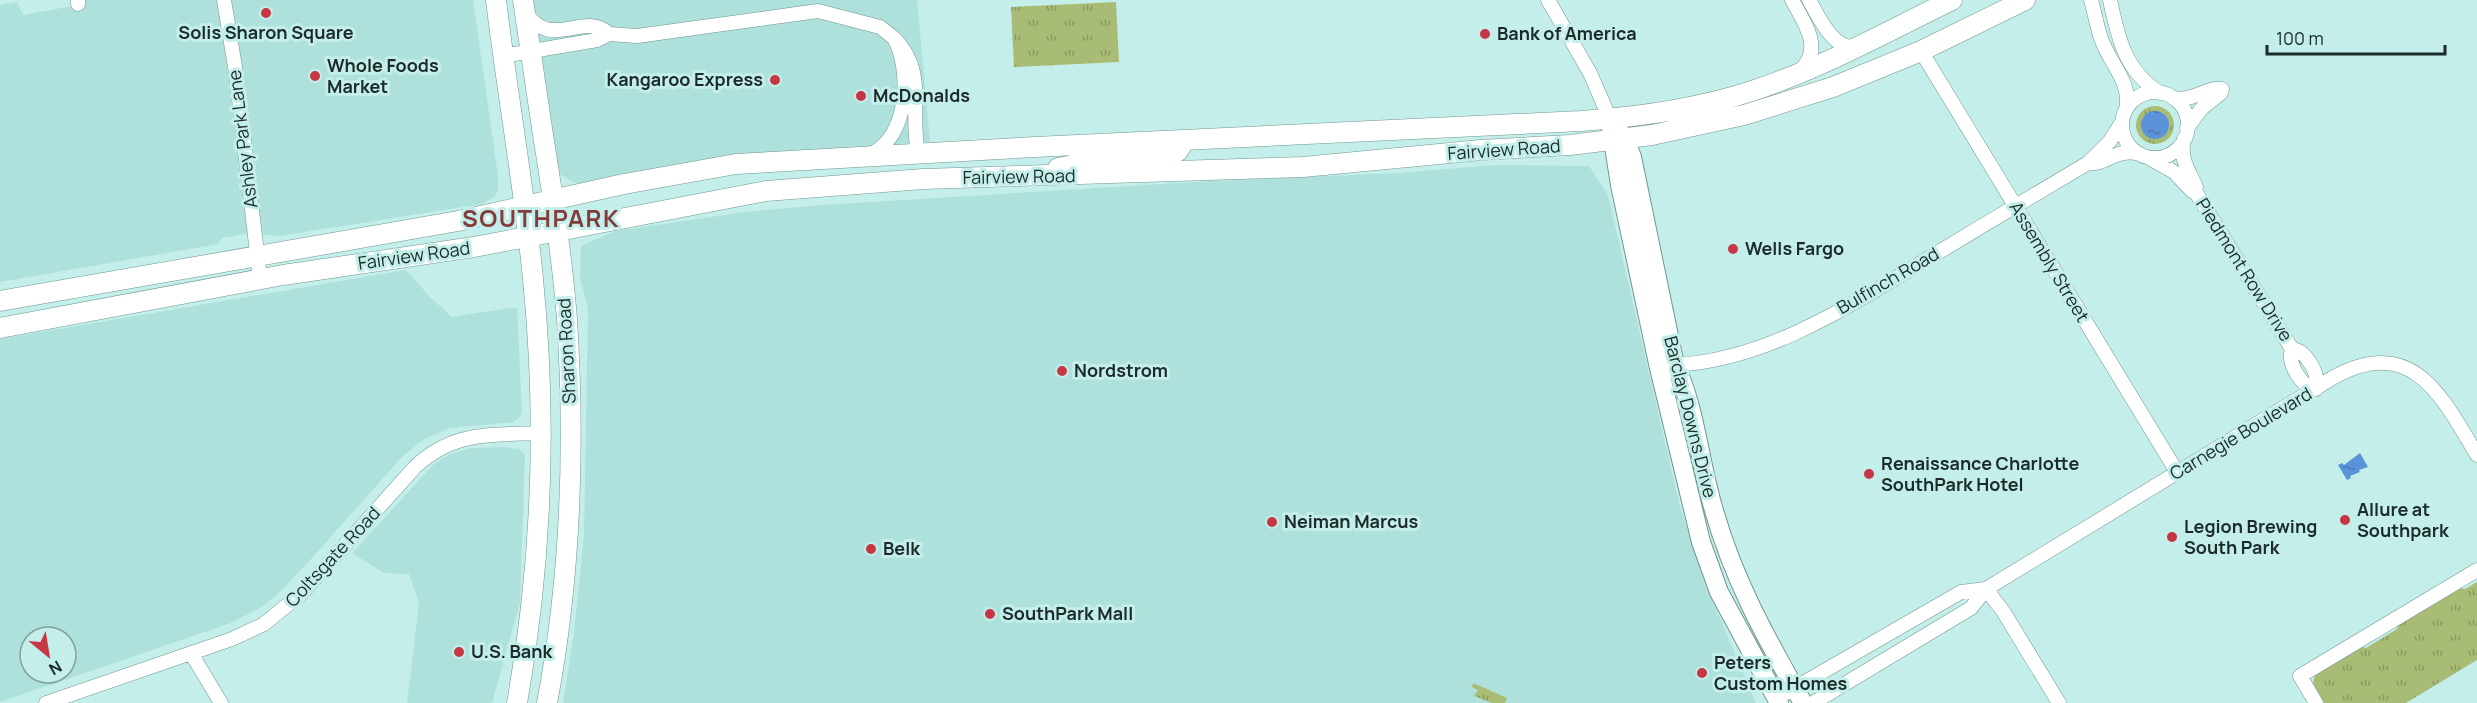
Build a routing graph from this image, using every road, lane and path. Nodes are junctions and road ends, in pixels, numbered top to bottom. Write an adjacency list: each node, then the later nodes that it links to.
1 (224, 0): 36 (street, Ashley Park Lane)
2 (496, 0): 17 (main road, Sharon Road)
3 (1548, 0): 21 (street, Barclay Downs Drive)
4 (1792, 0): 18 (street)
5 (1809, 0): 14 (street)
6 (1952, 0): 14 (main road, Fairview Road)
7 (1996, 0): 15 (main road)
8 (2025, 0): 15 (main road, Fairview Road)
9 (2091, 0): 20 (street, Piedmont Row Drive)
10 (2110, 0): 19 (street, Piedmont Row Drive)
11 (524, 5): 12 (street); 16 (main road, Sharon Road)
12 (609, 34): 13 (street); 16 (street)
13 (894, 38): 25 (street); 26 (street)
14 (1856, 47): 18 (main road, Fairview Road)
15 (1921, 51): 24 (main road, Fairview Road); 32 (street, Assembly Street)
16 (531, 52): 17 (street); 31 (main road, Sharon Road)
17 (503, 56): 33 (main road, Sharon Road)
18 (1795, 75): 21 (main road, Fairview Road)
19 (2167, 96): 20 (street); 22 (street, Piedmont Row Drive); 22 (street)
20 (2124, 115): 27 (street, Piedmont Row Drive); 28 (street, Bulfinch Road)
21 (1610, 119): 23 (main road, Fairview Road); 24 (street, Barclay Downs Drive)
22 (2186, 134): 27 (street); 30 (street, Piedmont Row Drive)
23 (1185, 140): 25 (main road, Fairview Road); 29 (main road)
24 (1619, 140): 29 (main road, Fairview Road); 40 (street, Barclay Downs Drive)
25 (918, 153): 26 (main road, Fairview Road)
26 (867, 156): 31 (main road, Fairview Road)
27 (2144, 156): 28 (street, Bulfinch Road); 30 (street, Piedmont Row Drive)
28 (2088, 164): 32 (street, Bulfinch Road)
29 (1033, 177): 34 (main road, Fairview Road)
30 (2195, 191): 41 (street, Piedmont Row Drive)
31 (553, 200): 33 (main road, Fairview Road); 34 (main road, Sharon Road)
32 (2015, 206): 40 (street, Bulfinch Road); 44 (street, Assembly Street)
33 (524, 207): 35 (main road, Sharon Road); 36 (main road, Fairview Road)
34 (557, 232): 35 (main road, Fairview Road); 53 (main road, Sharon Road)
35 (528, 237): 37 (main road, Fairview Road); 42 (main road, Sharon Road)
36 (258, 255): 37 (street, Ashley Park Lane); 38 (main road, Fairview Road)
37 (260, 279): 39 (main road, Fairview Road)
38 (0, 301)
39 (0, 328)
40 (1667, 367): 48 (street, Barclay Downs Drive); 49 (street, Barclay Downs Drive)
41 (2316, 389): 43 (street, Carnegie Boulevard); 44 (street, Carnegie Boulevard)
42 (540, 433): 47 (street, Coltsgate Road); 52 (main road, Sharon Road)
43 (2477, 455)
44 (2177, 472): 46 (street, Carnegie Boulevard)
45 (2477, 570): 56 (street)
46 (1986, 589): 48 (street, Carnegie Boulevard); 54 (street, Carnegie Boulevard); 55 (street)
47 (191, 653): 50 (street, Coltsgate Road); 51 (street)
48 (1798, 696): 49 (street, Carnegie Boulevard)
49 (1775, 701)
50 (46, 703)
51 (220, 703)
52 (517, 703)
53 (547, 703)
54 (1813, 703)
55 (2060, 703)
56 (2316, 703)

